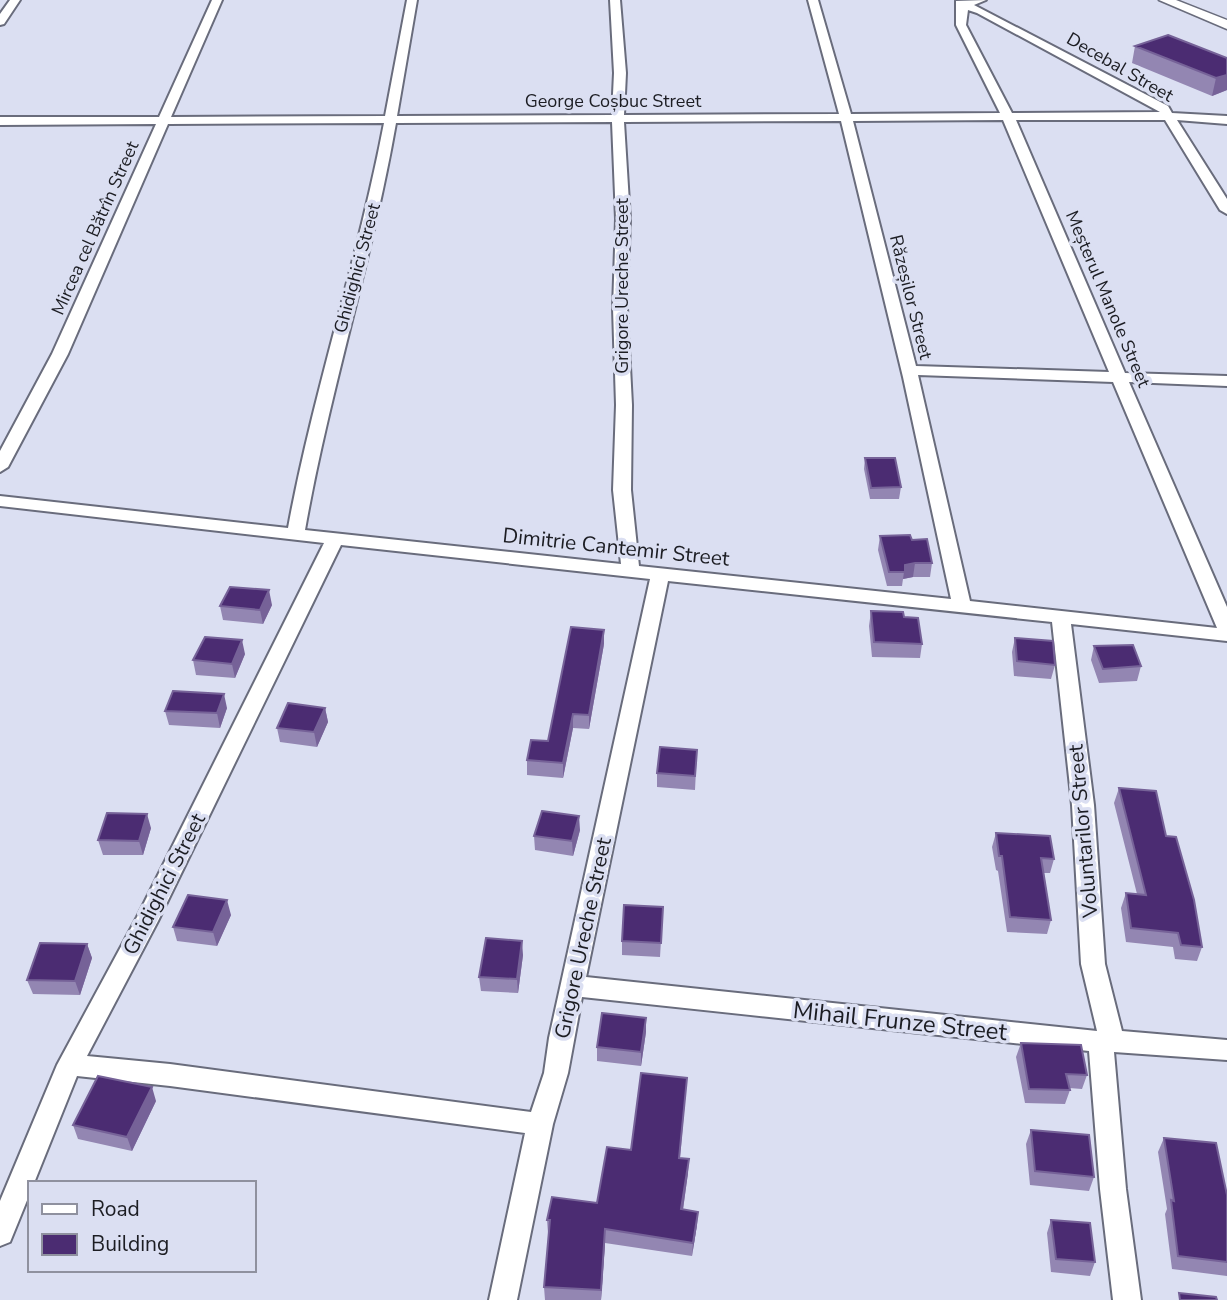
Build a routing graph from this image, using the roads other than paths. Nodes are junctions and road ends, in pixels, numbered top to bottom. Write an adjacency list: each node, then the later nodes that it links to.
1 (15, 0): 9 (street)
2 (217, 0): 16 (street, Mircea cel Bătrîn Street)
3 (412, 0): 15 (street, Ghidighici Street)
4 (615, 0): 12 (street, Grigore Ureche Street)
5 (813, 0): 14 (street, Răzeșilor Street)
6 (981, 0): 8 (street)
7 (1165, 0): 10 (street)
8 (958, 2): 11 (street, Decebal Street); 13 (street, Meșterul Manole Street)
9 (0, 22)
10 (1227, 25)
11 (1170, 116): 13 (street, George Coșbuc Street); 17 (street, George Coșbuc Street); 19 (street, Decebal Street)
12 (620, 117): 14 (street, George Coșbuc Street); 15 (street, George Coșbuc Street); 27 (street, Grigore Ureche Street)
13 (1008, 117): 14 (street, George Coșbuc Street); 21 (street, Meșterul Manole Street)
14 (848, 118): 20 (street, Răzeșilor Street)
15 (390, 119): 16 (street, George Coșbuc Street); 25 (street, Ghidighici Street)
16 (163, 120): 18 (street, George Coșbuc Street); 23 (street, Mircea cel Bătrîn Street)
17 (1227, 120)
18 (0, 121)
19 (1227, 210)
20 (909, 370): 21 (street); 29 (street, Răzeșilor Street)
21 (1121, 376): 22 (street); 31 (street, Meșterul Manole Street)
22 (1227, 381)
23 (0, 467)
24 (0, 500): 25 (street, Dimitrie Cantemir Street)
25 (296, 534): 26 (street, Dimitrie Cantemir Street)
26 (335, 540): 27 (street, Dimitrie Cantemir Street); 36 (street, Ghidighici Street)
27 (631, 572): 28 (street, Dimitrie Cantemir Street)
28 (660, 575): 29 (street, Dimitrie Cantemir Street); 33 (street, Grigore Ureche Street)
29 (962, 606): 30 (street, Dimitrie Cantemir Street)
30 (1061, 619): 32 (street, Dimitrie Cantemir Street); 34 (street, Voluntarilor Street)
31 (1227, 629)
32 (1227, 635)
33 (574, 986): 34 (street, Mihail Frunze Street); 37 (street, Grigore Ureche Street)
34 (1106, 1042): 35 (street, Mihail Frunze Street); 40 (street, Voluntarilor Street)
35 (1227, 1050)
36 (69, 1065): 37 (street); 38 (street, Ghidighici Street)
37 (540, 1124): 39 (street, Grigore Ureche Street)
38 (0, 1233)
39 (503, 1300)
40 (1127, 1300)

